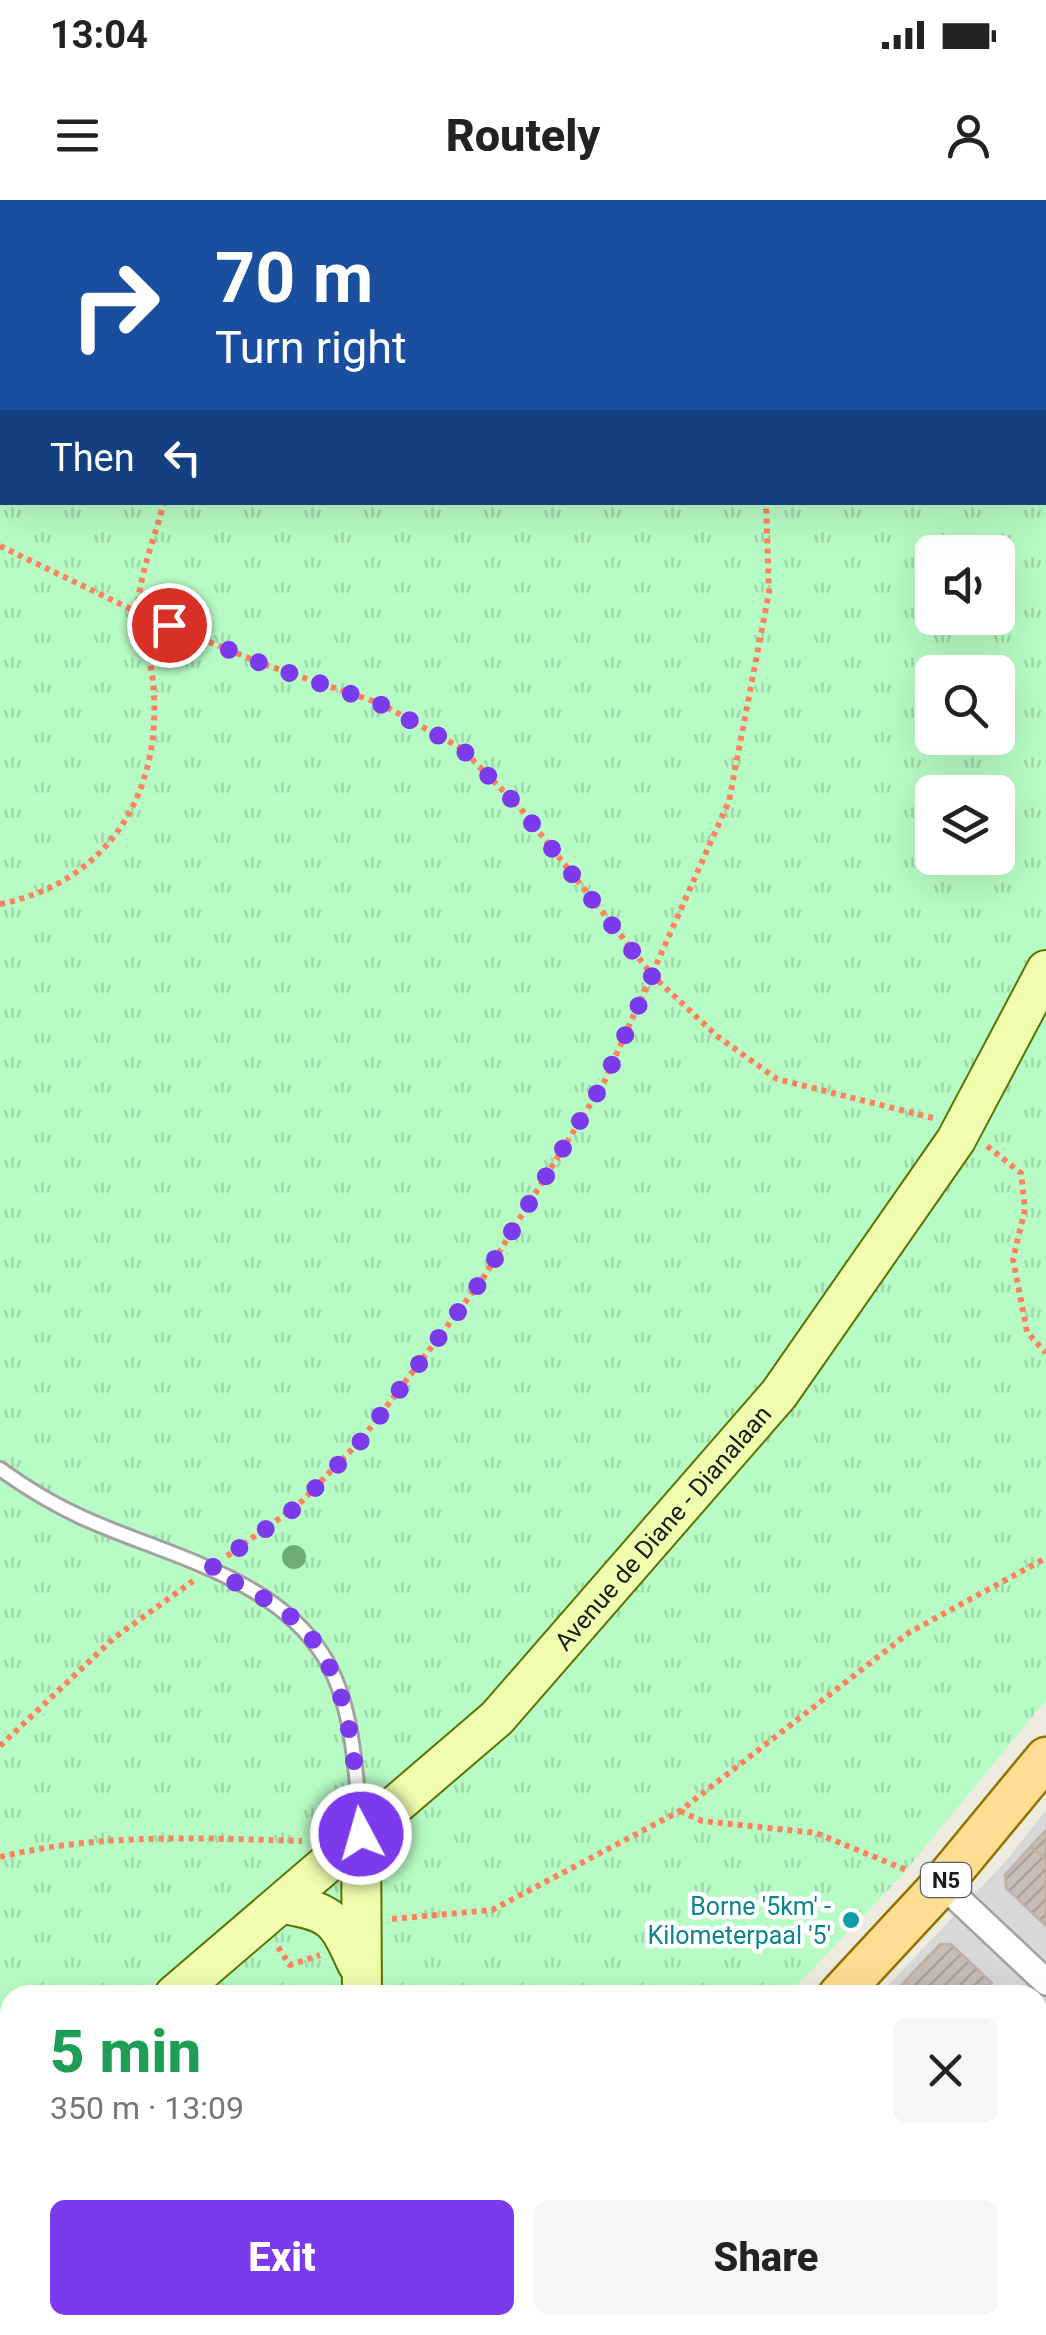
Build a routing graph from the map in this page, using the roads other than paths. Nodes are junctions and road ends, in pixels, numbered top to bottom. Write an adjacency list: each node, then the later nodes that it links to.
1 (1046, 970): 4 (street, Avenue de Diane - Dianalaan)
2 (0, 1469): 4 (lane)
3 (1046, 1758): 5 (main road, N5)
4 (361, 1834): 6 (street, Avenue de Diane - Dianalaan); 7 (street)
5 (924, 1877): 8 (street); 10 (main road, N5)
6 (272, 1914): 7 (street); 9 (street, Avenue de Diane - Dianalaan)
7 (356, 1968)
8 (1046, 1982)
9 (186, 1985)
10 (846, 1985)

